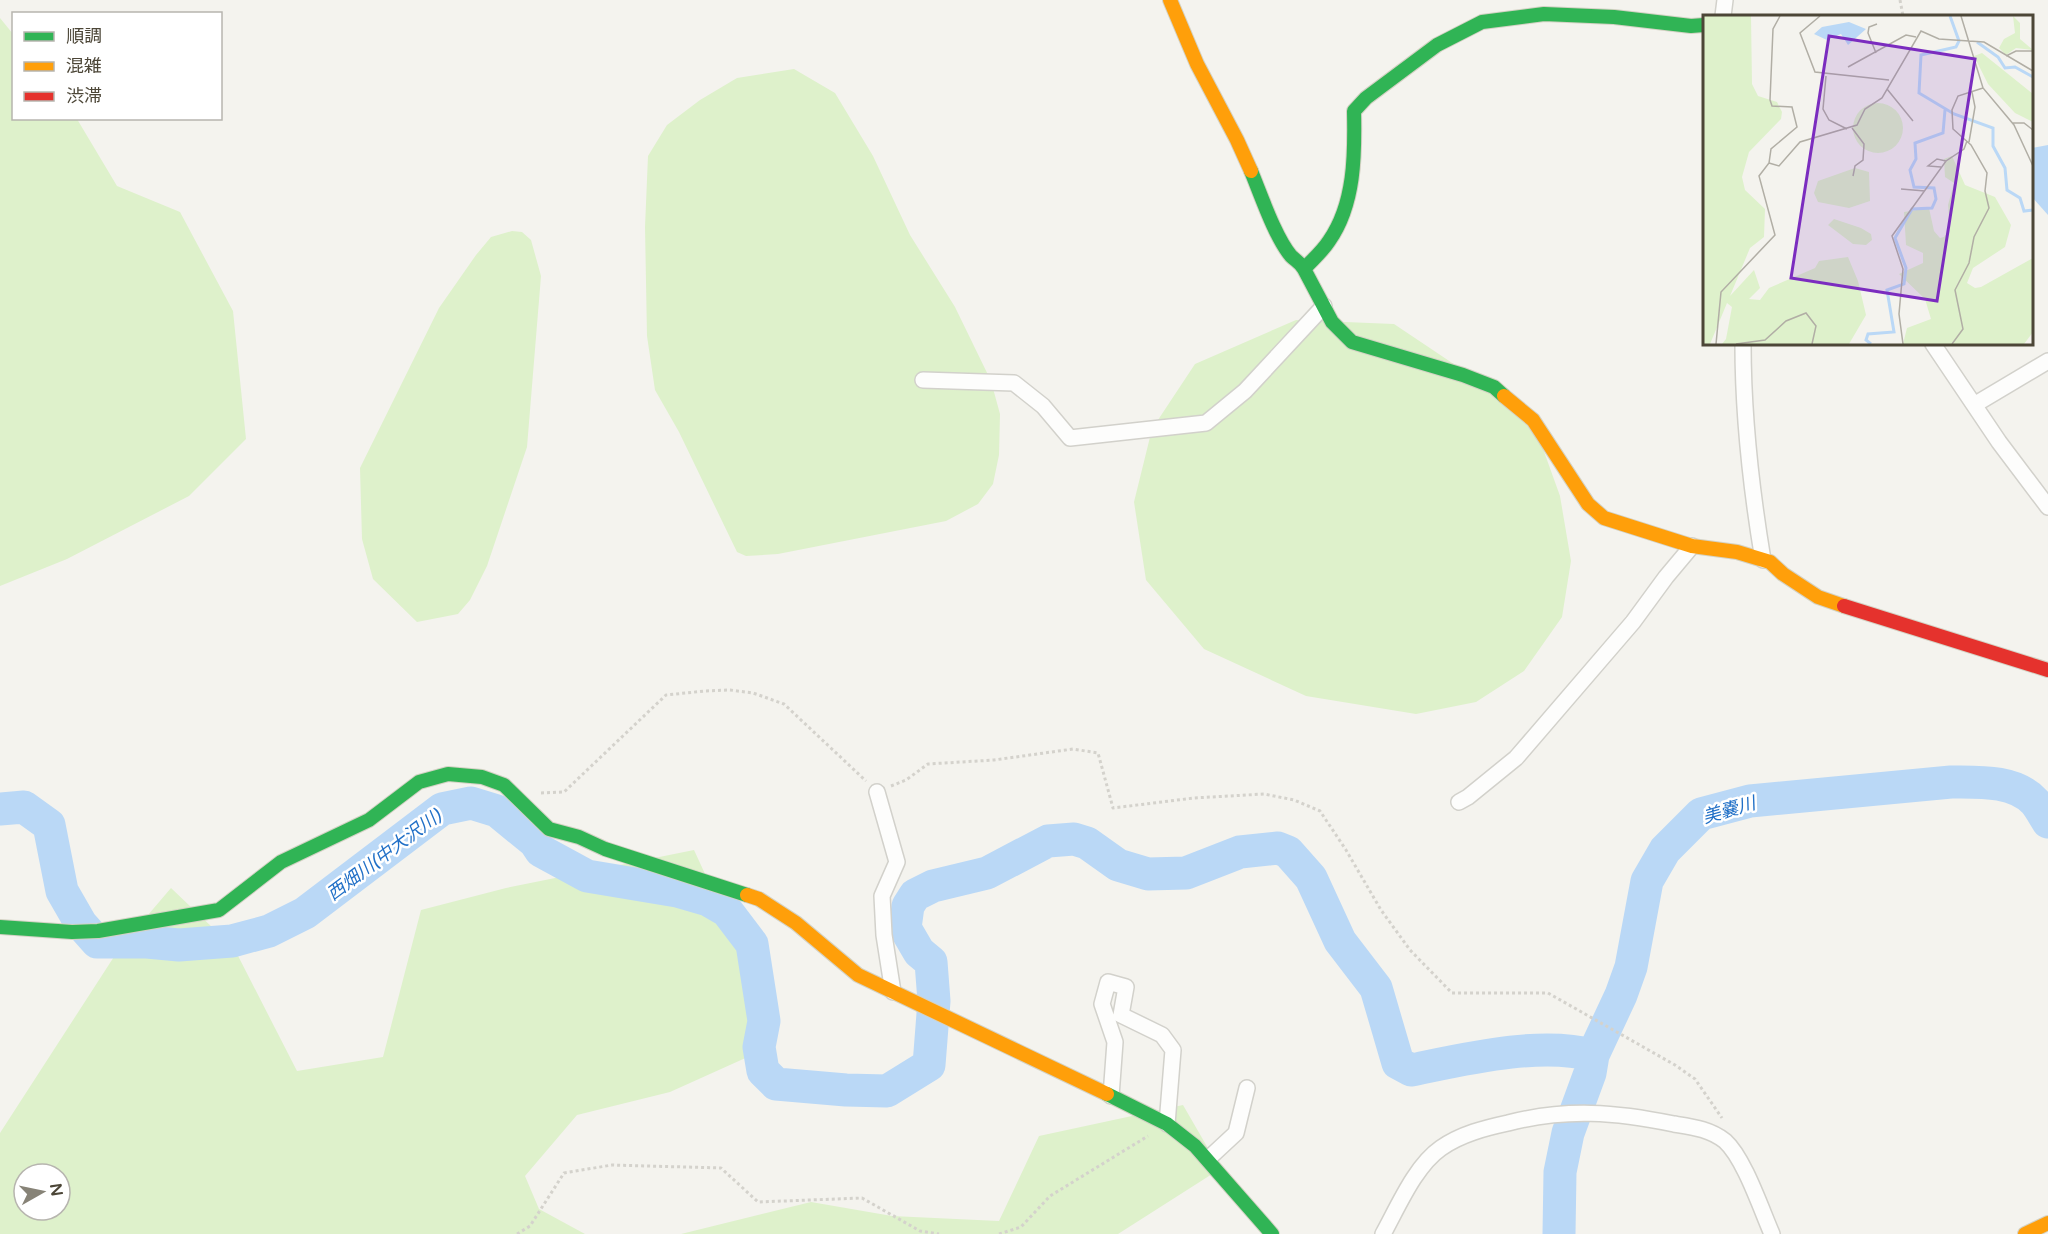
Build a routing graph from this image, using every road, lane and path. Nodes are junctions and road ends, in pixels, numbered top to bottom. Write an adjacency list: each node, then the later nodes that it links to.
1 (1170, 0): 7 (street)
2 (1725, 0): 4 (street)
3 (1900, 0): 5 (path)
4 (1723, 15)
5 (1903, 15)
6 (1703, 25): 7 (street)
7 (1304, 269): 8 (street)
8 (1323, 306): 12 (street); 15 (street)
9 (1743, 345): 16 (street)
10 (1934, 345): 13 (street)
11 (2048, 361): 13 (street)
12 (923, 380)
13 (1974, 405): 14 (street)
14 (2048, 507)
15 (1692, 546): 16 (street); 20 (street)
16 (1763, 560): 17 (street)
17 (2048, 670)
18 (877, 792): 19 (path); 22 (street); 25 (path)
19 (515, 794): 21 (street); 22 (street)
20 (1459, 802)
21 (0, 927)
22 (893, 992): 24 (street)
23 (1247, 1088): 27 (street)
24 (1111, 1096): 26 (street); 26 (street)
25 (1724, 1120)
26 (1167, 1124): 27 (street); 31 (path)
27 (1208, 1160): 32 (street)
28 (2048, 1223): 35 (street)
29 (517, 1234): 30 (path)
30 (939, 1234)
31 (999, 1234)
32 (1272, 1234)
33 (1383, 1234): 34 (street)
34 (1772, 1234)
35 (2025, 1234)

